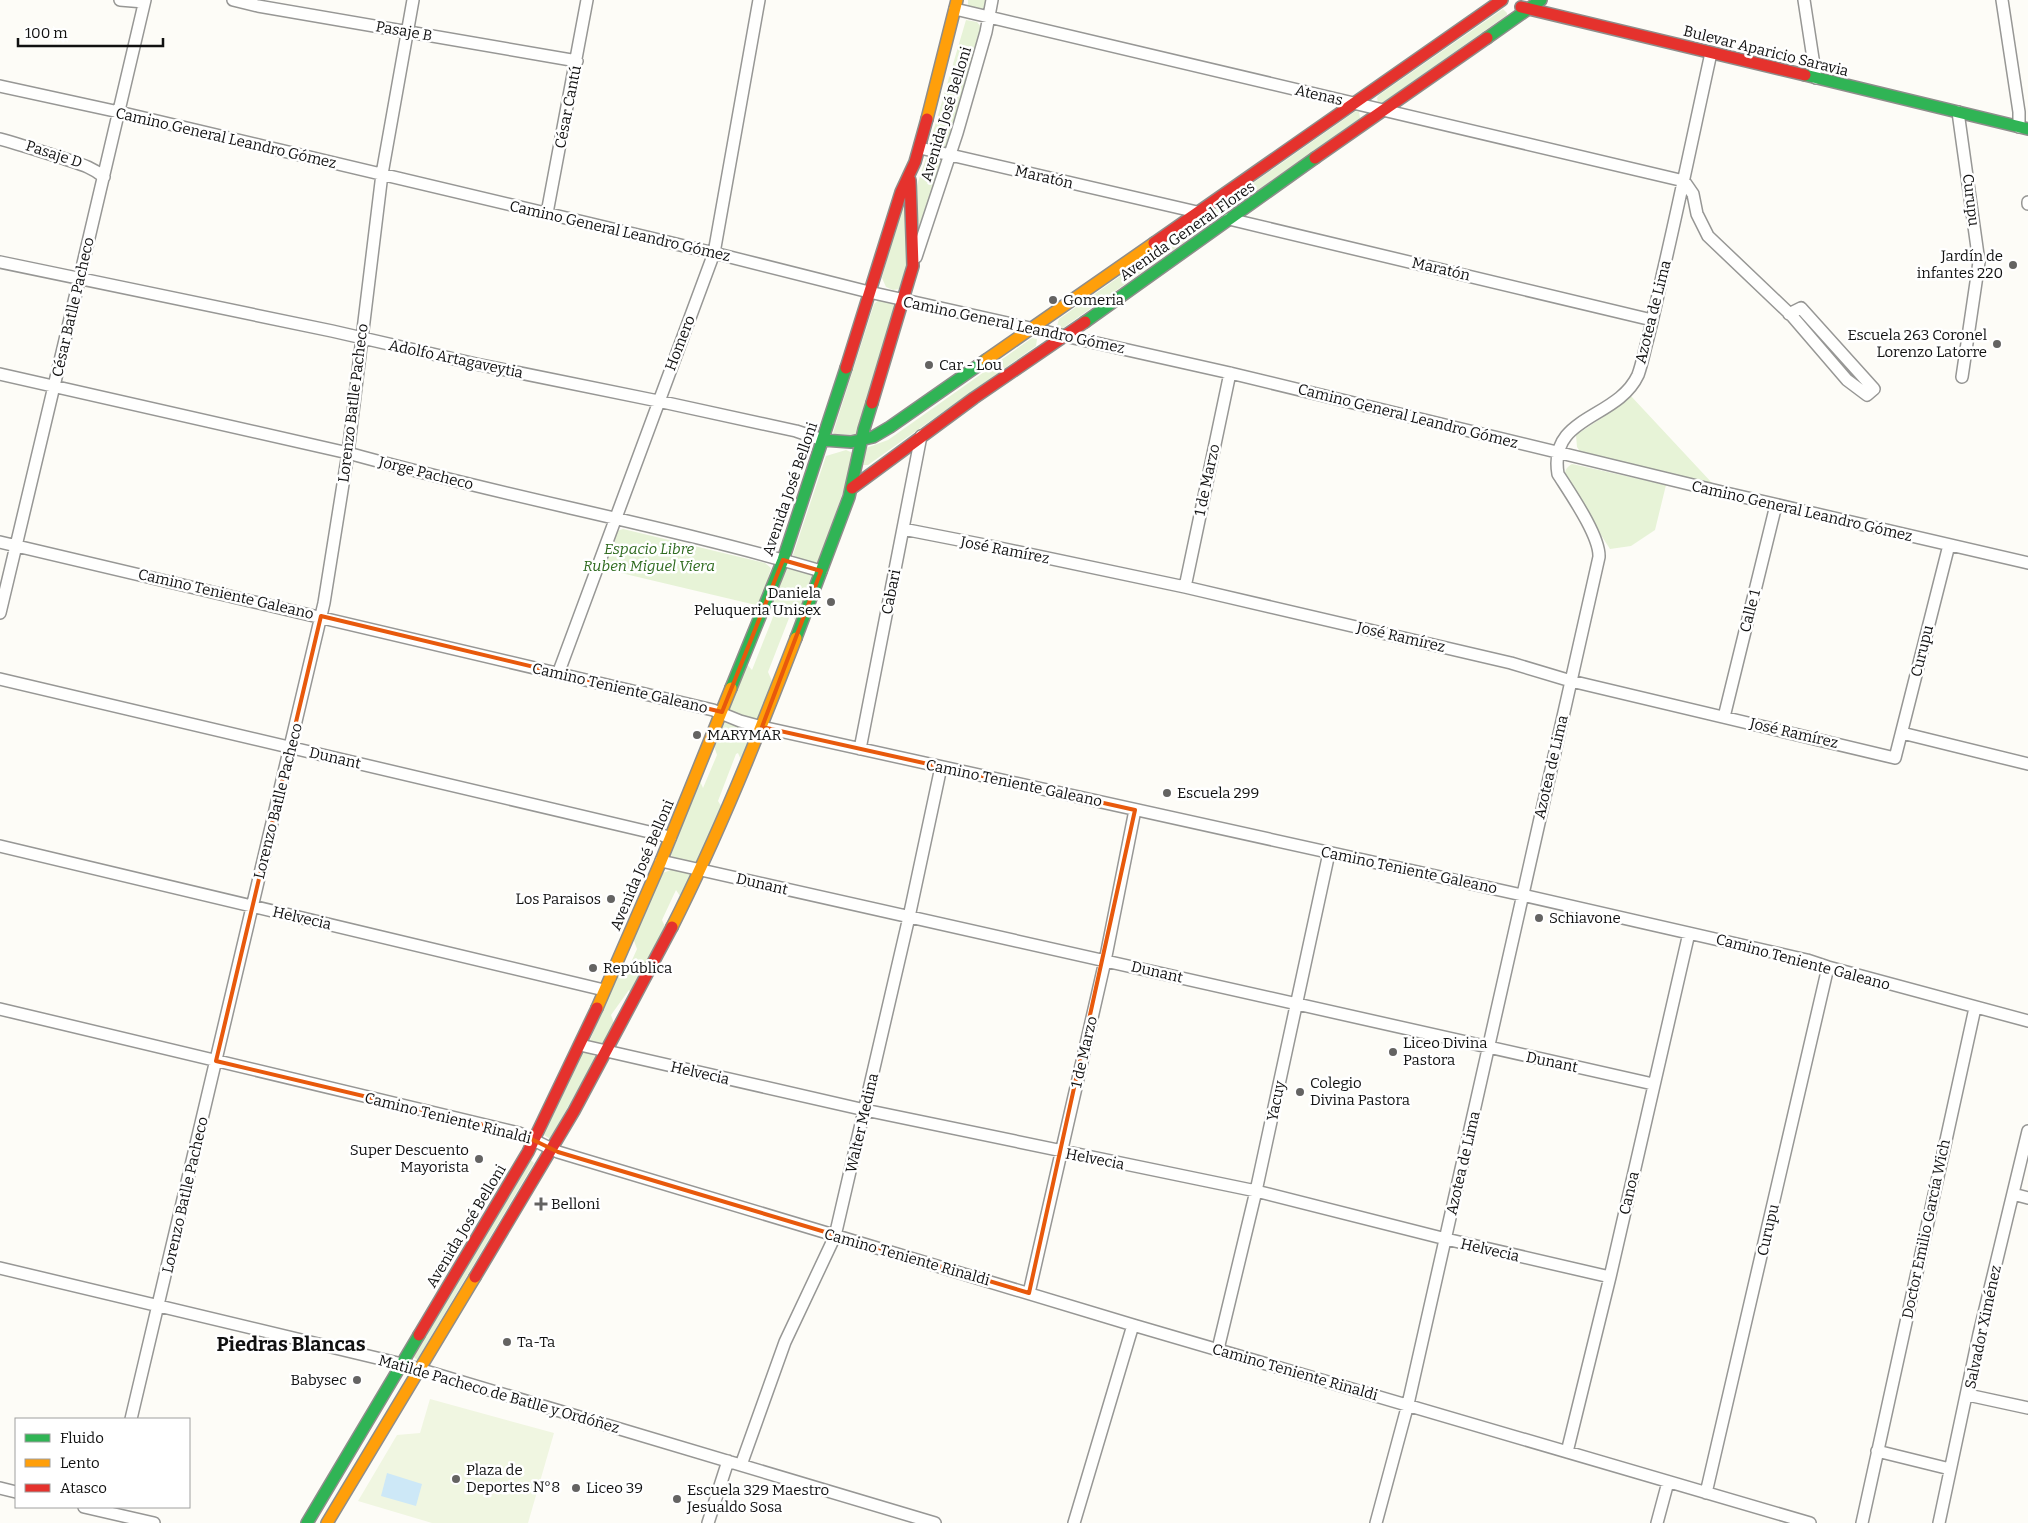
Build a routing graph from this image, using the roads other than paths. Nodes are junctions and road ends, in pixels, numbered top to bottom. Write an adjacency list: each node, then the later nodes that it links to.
1 (120, 0): 11 (street)
2 (232, 0): 15 (street, Pasaje B)
3 (414, 0): 15 (street, Lorenzo Batlle Pacheco)
4 (587, 0): 17 (street, César Cantú)
5 (759, 0): 35 (street, Homero)
6 (992, 0): 14 (street, Avenida José Belloni)
7 (1500, 0): 13 (main road, Bulevar Aparicio Saravia); 20 (main road, Avenida General Flores)
8 (1541, 0): 13 (main road, Avenida General Flores)
9 (1804, 0): 18 (street)
10 (2002, 0): 24 (street)
11 (144, 1): 22 (street, César Batlle Pacheco)
12 (956, 4): 14 (street, Atenas); 26 (main road, Avenida José Belloni)
13 (1528, 9): 16 (main road, Bulevar Aparicio Saravia); 21 (main road, Avenida General Flores)
14 (989, 17): 20 (street, Atenas); 27 (street, Avenida José Belloni)
15 (408, 31): 17 (street, Pasaje B); 28 (street, Lorenzo Batlle Pacheco)
16 (1711, 53): 18 (main road, Bulevar Aparicio Saravia); 31 (street, Azotea de Lima)
17 (576, 62): 33 (street, César Cantú)
18 (1816, 78): 23 (main road, Bulevar Aparicio Saravia)
19 (0, 86): 22 (street, Camino General Leandro Gómez)
20 (1355, 103): 21 (street, Atenas); 32 (main road, Avenida General Flores)
21 (1386, 110): 31 (street, Atenas); 34 (main road, Avenida General Flores)
22 (119, 112): 28 (street, Camino General Leandro Gómez); 30 (street, César Batlle Pacheco)
23 (1958, 112): 24 (main road, Bulevar Aparicio Saravia); 48 (street, Curupu)
24 (2024, 128)
25 (0, 139): 30 (street, Pasaje D)
26 (920, 148): 27 (street, Maratón); 29 (main road, Avenida José Belloni)
27 (949, 155): 32 (street, Maratón); 37 (street, Avenida José Belloni)
28 (382, 174): 33 (street, Camino General Leandro Gómez); 45 (street, Lorenzo Batlle Pacheco)
29 (910, 175): 37 (main road, Avenida José Belloni); 39 (main road, Avenida José Belloni)
30 (104, 176): 38 (street, César Batlle Pacheco)
31 (1684, 181): 41 (street); 42 (street, Azotea de Lima)
32 (1197, 212): 43 (main road, Avenida General Flores)
33 (547, 213): 35 (street, Camino General Leandro Gómez)
34 (1228, 218): 42 (street, Maratón); 44 (main road, Avenida General Flores)
35 (714, 253): 39 (street, Camino General Leandro Gómez); 50 (street, Homero)
36 (0, 262): 38 (street, Adolfo Artagaveytia)
37 (913, 263): 40 (main road, Avenida José Belloni)
38 (79, 278): 45 (street, Adolfo Artagaveytia); 49 (street, César Batlle Pacheco)
39 (868, 292): 40 (street, Camino General Leandro Gómez); 52 (main road, Avenida José Belloni)
40 (901, 300): 43 (street, Camino General Leandro Gómez); 53 (main road, Avenida José Belloni)
41 (1789, 314): 41 (street)
42 (1652, 320): 54 (street, Azotea de Lima)
43 (1032, 329): 44 (street, Camino General Leandro Gómez); 53 (main road, Avenida General Flores)
44 (1066, 336): 46 (street, Camino General Leandro Gómez); 51 (main road, Avenida General Flores)
45 (361, 338): 50 (street, Adolfo Artagaveytia); 55 (street, Lorenzo Batlle Pacheco)
46 (1230, 373): 54 (street, Camino General Leandro Gómez); 66 (street, 1 de Marzo)
47 (0, 374): 49 (street, Jorge Pacheco)
48 (1962, 377)
49 (54, 386): 55 (street, Jorge Pacheco); 61 (street, César Batlle Pacheco)
50 (658, 400): 52 (street, Adolfo Artagaveytia); 58 (street, Homero)
51 (921, 436): 56 (main road, Avenida General Flores); 59 (street, Cabari)
52 (823, 440): 53 (main road); 63 (main road, Avenida José Belloni)
53 (861, 442): 56 (main road, Avenida José Belloni)
54 (1558, 452): 57 (street, Camino General Leandro Gómez); 71 (street, Azotea de Lima)
55 (348, 453): 58 (street, Jorge Pacheco); 68 (street, Lorenzo Batlle Pacheco)
56 (852, 488): 65 (main road, Avenida José Belloni)
57 (1776, 505): 62 (street, Camino General Leandro Gómez); 73 (street, Calle 1)
58 (615, 518): 63 (street, Jorge Pacheco); 69 (street, Homero)
59 (903, 530): 66 (street, José Ramírez); 77 (street, Cabari)
60 (0, 542): 61 (street, Camino Teniente Galeano)
61 (15, 545): 67 (street, César Batlle Pacheco); 68 (street, Camino Teniente Galeano)
62 (1949, 545): 64 (street, Camino General Leandro Gómez); 75 (street, Curupu)
63 (783, 560): 65 (street, Jorge Pacheco); 72 (main road, Avenida José Belloni)
64 (2028, 563)
65 (821, 571): 74 (main road, Avenida José Belloni)
66 (1185, 588): 71 (street, José Ramírez)
67 (0, 613)
68 (321, 616): 69 (street, Camino Teniente Galeano); 76 (street, Lorenzo Batlle Pacheco)
69 (558, 674): 72 (street, Camino Teniente Galeano)
70 (0, 679): 76 (street, Dunant)
71 (1571, 681): 73 (street, José Ramírez); 87 (street, Azotea de Lima)
72 (721, 713): 74 (street, Camino Teniente Galeano); 82 (main road, Avenida José Belloni)
73 (1724, 717): 78 (street, José Ramírez)
74 (762, 727): 77 (street, Camino Teniente Galeano); 86 (main road, Avenida José Belloni)
75 (1902, 733): 78 (street, Curupu); 79 (street)
76 (291, 747): 82 (street, Dunant); 88 (street, Lorenzo Batlle Pacheco)
77 (860, 749): 80 (street, Camino Teniente Galeano)
78 (1895, 758)
79 (2028, 764)
80 (941, 767): 81 (street, Camino Teniente Galeano); 89 (street, Walter Medina)
81 (1135, 810): 84 (street, Camino Teniente Galeano); 91 (street, 1 de Marzo)
82 (670, 838): 85 (main road, Avenida José Belloni)
83 (0, 846): 88 (street, Helvecia)
84 (1330, 853): 87 (street, Camino Teniente Galeano); 94 (street, Yacuy)
85 (661, 861): 86 (street, Dunant); 93 (main road, Avenida José Belloni)
86 (701, 870): 89 (street, Dunant); 100 (main road, Avenida José Belloni)
87 (1522, 895): 90 (street, Camino Teniente Galeano); 99 (street, Azotea de Lima)
88 (252, 906): 93 (street, Helvecia); 101 (street, Lorenzo Batlle Pacheco)
89 (909, 917): 91 (street, Dunant); 103 (street, Walter Medina)
90 (1689, 933): 92 (street, Camino Teniente Galeano); 102 (street, Canoa)
91 (1105, 961): 94 (street, Dunant); 107 (street, 1 de Marzo)
92 (1828, 967): 95 (street, Camino Teniente Galeano); 133 (street, Curupu)
93 (604, 990): 98 (main road, Avenida José Belloni)
94 (1297, 1004): 99 (street, Dunant); 108 (street, Yacuy)
95 (1975, 1008): 97 (street, Camino Teniente Galeano); 125 (street, Doctor Emilio García Wich)
96 (0, 1009): 101 (street, Camino Teniente Rinaldi)
97 (2028, 1021)
98 (580, 1045): 100 (street, Helvecia); 105 (main road, Avenida José Belloni)
99 (1488, 1048): 102 (street, Dunant); 112 (street, Azotea de Lima)
100 (606, 1052): 103 (street, Helvecia); 106 (main road, Avenida José Belloni)
101 (216, 1061): 105 (street, Camino Teniente Rinaldi); 116 (street, Lorenzo Batlle Pacheco)
102 (1653, 1084): 114 (street, Canoa)
103 (865, 1110): 107 (street, Helvecia); 111 (street, Walter Medina)
104 (2028, 1132): 109 (street, Salvador Ximénez)
105 (534, 1139): 106 (street, Camino Teniente Rinaldi); 119 (main road, Avenida José Belloni)
106 (551, 1149): 111 (street, Camino Teniente Rinaldi); 120 (main road, Avenida José Belloni)
107 (1062, 1152): 108 (street, Helvecia); 115 (street, 1 de Marzo)
108 (1256, 1191): 112 (street, Helvecia); 118 (street, Yacuy)
109 (2013, 1194): 110 (street); 121 (street, Salvador Ximénez)
110 (2028, 1198)
111 (835, 1236): 115 (street, Camino Teniente Rinaldi); 128 (street, Walter Medina)
112 (1446, 1239): 114 (street, Helvecia); 122 (street, Azotea de Lima)
113 (0, 1268): 116 (street, Matilde Pacheco de Batlle y Ordóñez)
114 (1610, 1278): 126 (street, Canoa)
115 (1029, 1293): 117 (street, Camino Teniente Rinaldi)
116 (158, 1306): 119 (street, Matilde Pacheco de Batlle y Ordóñez); 124 (street, Lorenzo Batlle Pacheco)
117 (1133, 1325): 118 (street, Camino Teniente Rinaldi); 141 (street)
118 (1218, 1349): 122 (street, Camino Teniente Rinaldi)
119 (402, 1364): 120 (street, Matilde Pacheco de Batlle y Ordóñez); 137 (main road, Avenida José Belloni)
120 (418, 1370): 127 (street, Matilde Pacheco de Batlle y Ordóñez); 138 (main road, Avenida José Belloni)
121 (1968, 1395): 123 (street); 129 (street, Salvador Ximénez)
122 (1408, 1404): 126 (street, Camino Teniente Rinaldi); 142 (street, Azotea de Lima)
123 (2028, 1408)
124 (131, 1418)
125 (1877, 1451): 129 (street); 145 (street, Doctor Emilio García Wich)
126 (1567, 1452): 130 (street, Camino Teniente Rinaldi)
127 (728, 1461): 128 (street, Matilde Pacheco de Batlle y Ordóñez); 139 (street)
128 (742, 1465): 140 (street, Matilde Pacheco de Batlle y Ordóñez)
129 (1950, 1469): 146 (street, Salvador Ximénez)
130 (1668, 1482): 133 (street, Camino Teniente Rinaldi); 143 (street)
131 (0, 1488): 132 (street)
132 (15, 1492)
133 (1706, 1493): 144 (street, Camino Teniente Rinaldi)
134 (93, 1508): 135 (street)
135 (110, 1510): 136 (street)
136 (154, 1523)
137 (307, 1523)
138 (327, 1523)
139 (708, 1523)
140 (935, 1523)
141 (1074, 1523)
142 (1376, 1523)
143 (1657, 1523)
144 (1810, 1523)
145 (1862, 1523)
146 (1939, 1523)

